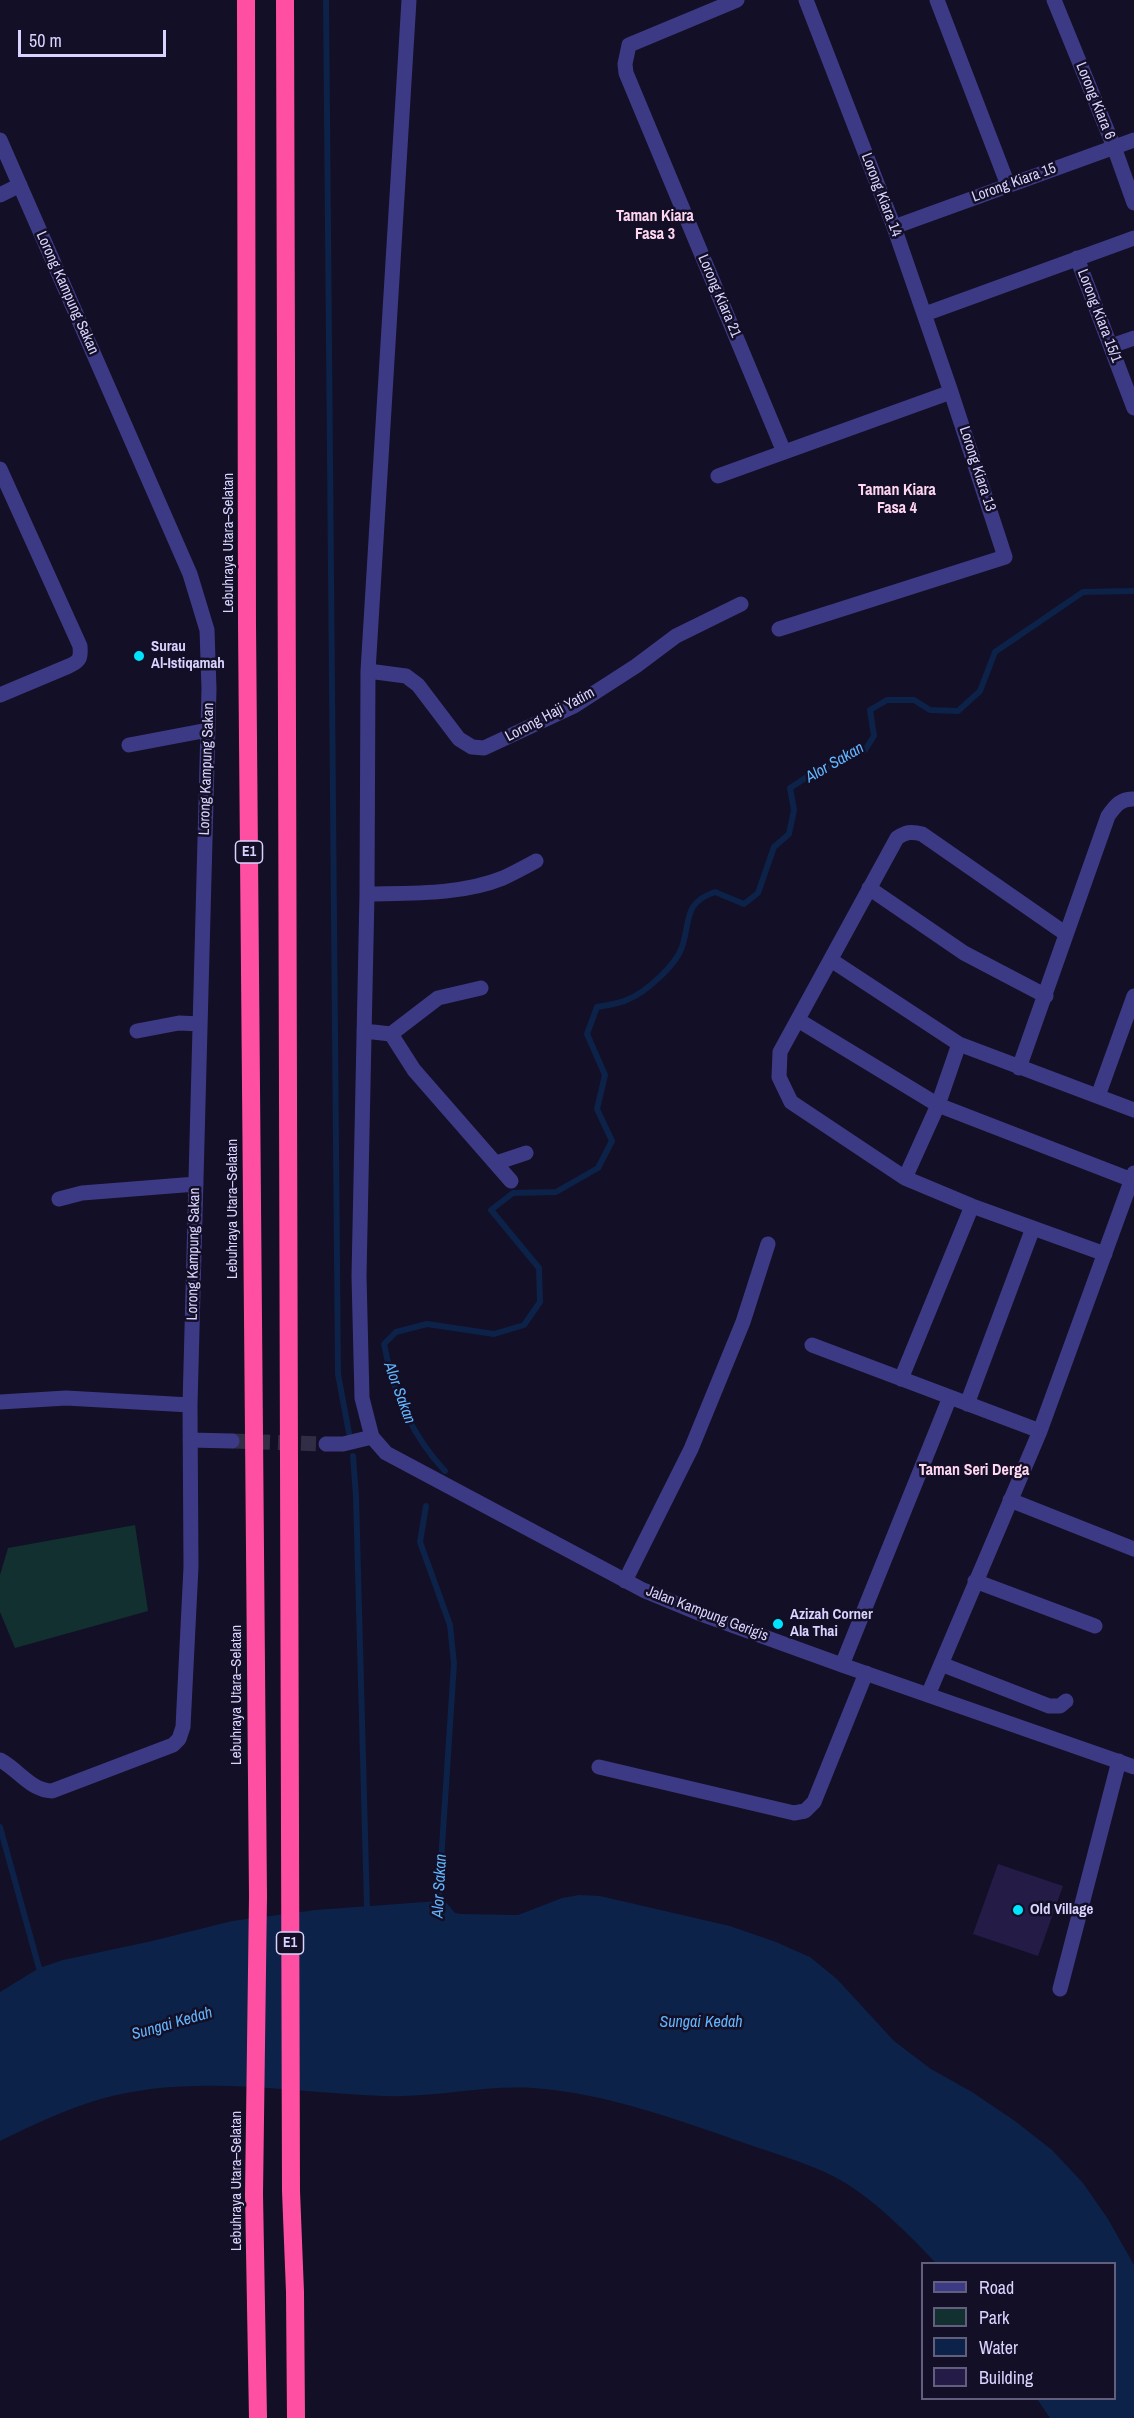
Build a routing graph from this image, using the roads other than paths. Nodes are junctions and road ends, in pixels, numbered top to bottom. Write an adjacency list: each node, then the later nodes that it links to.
1 (246, 0): 89 (highway, Lebuhraya Utara–Selatan / E1)
2 (285, 0): 90 (highway, E1)
3 (409, 0): 29 (street)
4 (737, 0): 8 (street)
5 (806, 0): 16 (street, Lorong Kiara 14)
6 (937, 0): 13 (street)
7 (1054, 0): 11 (street, Lorong Kiara 6)
8 (706, 6): 24 (street, Lorong Kiara 21)
9 (0, 140): 12 (street, Lorong Kampung Sakan)
10 (1134, 140): 11 (street, Lorong Kiara 15)
11 (1114, 147): 13 (street, Lorong Kiara 15); 15 (street, Lorong Kiara 6)
12 (20, 185): 14 (street); 31 (street, Lorong Kampung Sakan)
13 (1008, 185): 16 (street, Lorong Kiara 15)
14 (0, 195)
15 (1134, 203)
16 (894, 227): 19 (street, Lorong Kiara 14)
17 (1134, 238): 18 (street)
18 (1077, 258): 19 (street); 21 (street, Lorong Kiara 15/1)
19 (925, 314): 22 (street, Lorong Kiara 14)
20 (1134, 338): 21 (street)
21 (1111, 346): 23 (street, Lorong Kiara 15/1)
22 (951, 392): 24 (street); 28 (street, Lorong Kiara 13)
23 (1134, 408)
24 (784, 452): 26 (street)
25 (0, 469): 30 (street)
26 (718, 476)
27 (741, 604): 29 (street, Lorong Haji Yatim)
28 (778, 629)
29 (368, 671): 36 (street)
30 (0, 695)
31 (208, 730): 32 (street); 43 (street, Lorong Kampung Sakan)
32 (129, 745)
33 (1134, 799): 37 (street)
34 (537, 861): 36 (street)
35 (869, 888): 37 (street); 38 (street); 40 (street)
36 (367, 894): 45 (street)
37 (1066, 934): 40 (street)
38 (831, 960): 42 (street); 47 (street)
39 (481, 988): 46 (street)
40 (1046, 996): 48 (street)
41 (1134, 996): 49 (street)
42 (798, 1020): 50 (street); 55 (street)
43 (200, 1024): 44 (street); 57 (street, Lorong Kampung Sakan)
44 (137, 1031)
45 (364, 1031): 46 (street); 70 (street)
46 (392, 1034): 53 (street)
47 (959, 1044): 48 (street); 50 (street)
48 (1019, 1068): 49 (street)
49 (1098, 1096): 51 (street)
50 (938, 1105): 54 (street); 55 (street)
51 (1134, 1110)
52 (526, 1153): 53 (street)
53 (496, 1163): 56 (street)
54 (1133, 1176): 62 (street)
55 (905, 1178): 59 (street)
56 (512, 1181)
57 (196, 1184): 58 (street); 68 (street, Lorong Kampung Sakan)
58 (59, 1199)
59 (972, 1206): 60 (street); 64 (street)
60 (1033, 1228): 62 (street); 67 (street)
61 (768, 1244): 76 (street)
62 (1106, 1254): 69 (street)
63 (812, 1345): 64 (street)
64 (902, 1378): 65 (street)
65 (950, 1397): 67 (street); 80 (street)
66 (0, 1402): 68 (street)
67 (967, 1404): 69 (street)
68 (190, 1405): 71 (street, Lorong Kampung Sakan)
69 (1040, 1431): 74 (street)
70 (372, 1437): 73 (street); 76 (street, Jalan Kampung Gerigis)
71 (190, 1440): 72 (street); 84 (street, Lorong Kampung Sakan)
72 (232, 1441)
73 (326, 1444)
74 (1010, 1500): 75 (street); 77 (street)
75 (1134, 1549)
76 (625, 1581): 80 (street, Jalan Kampung Gerigis)
77 (975, 1581): 78 (street); 79 (street)
78 (1095, 1626)
79 (941, 1664): 82 (street); 83 (street)
80 (842, 1665): 81 (street, Jalan Kampung Gerigis)
81 (866, 1673): 82 (street, Jalan Kampung Gerigis); 86 (street)
82 (928, 1695): 85 (street, Jalan Kampung Gerigis)
83 (1066, 1701)
84 (0, 1760)
85 (1119, 1761): 87 (street, Jalan Kampung Gerigis); 88 (street)
86 (599, 1767)
87 (1134, 1767)
88 (1060, 1989)
89 (258, 2418)
90 (296, 2418)

